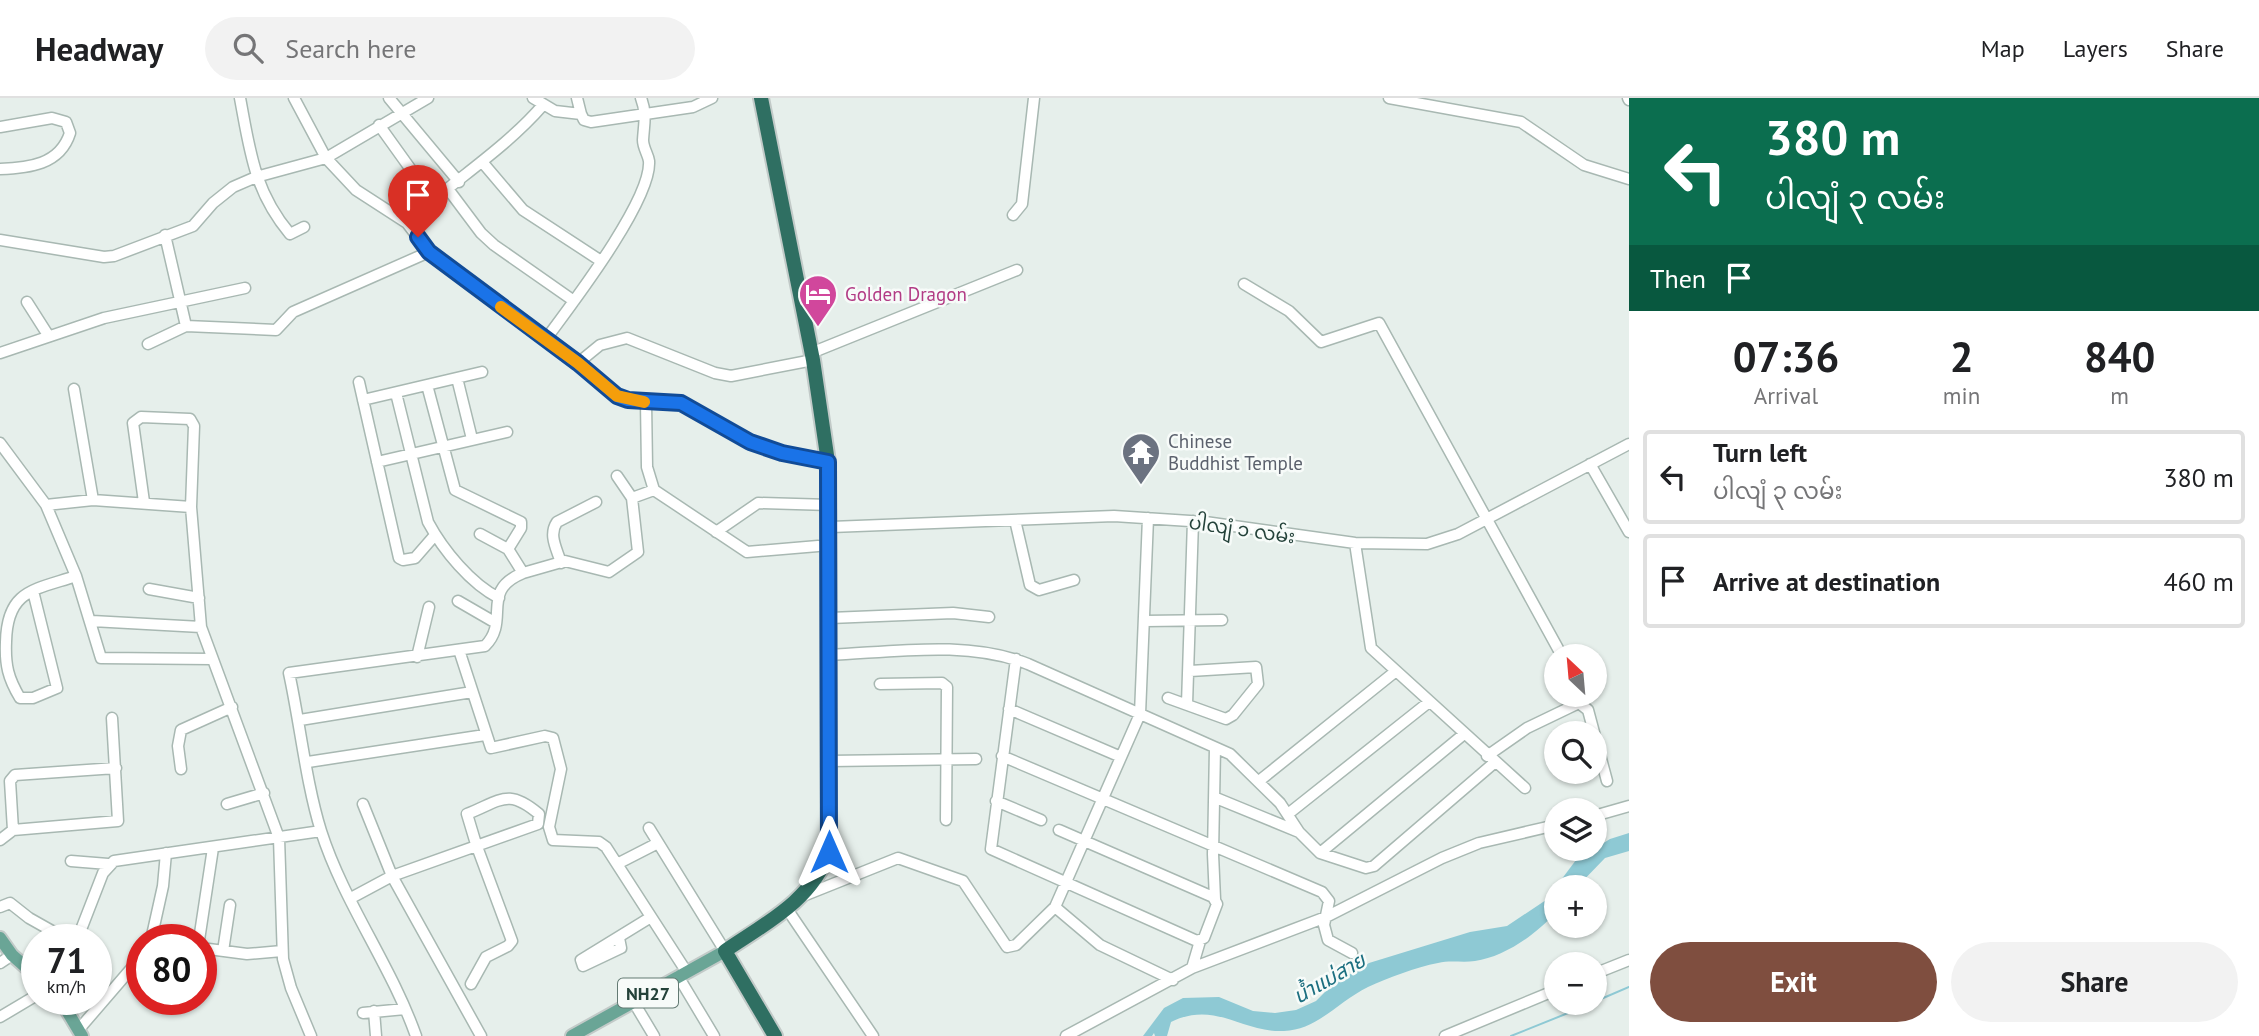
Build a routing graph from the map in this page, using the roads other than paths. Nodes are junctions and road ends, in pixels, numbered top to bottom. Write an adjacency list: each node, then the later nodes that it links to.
1 (240, 98): 21 (street)
2 (294, 98): 18 (street)
3 (389, 98): 13 (street)
4 (428, 98): 13 (street)
5 (533, 98): 12 (street)
6 (577, 98): 15 (street)
7 (640, 98): 14 (street)
8 (712, 98): 14 (street)
9 (761, 98): 44 (highway, NH27)
10 (1034, 98): 26 (street)
11 (1389, 98): 22 (street)
12 (543, 105): 15 (street); 19 (street)
13 (403, 112): 16 (street); 23 (street)
14 (647, 112): 15 (street); 32 (street)
15 (581, 114)
16 (379, 125): 18 (street); 25 (street)
17 (0, 127): 20 (street)
18 (326, 158): 21 (street); 27 (street)
19 (483, 163): 23 (street); 32 (street)
20 (0, 169)
21 (256, 177): 28 (street); 29 (street)
22 (1629, 179)
23 (458, 181): 24 (street)
24 (448, 189): 25 (street); 36 (street)
25 (432, 199): 27 (street)
26 (1013, 215)
27 (407, 223): 31 (street)
28 (304, 227)
29 (165, 235): 30 (street); 38 (street)
30 (0, 240)
31 (429, 252): 39 (street); 41 (street)
32 (601, 261): 36 (street)
33 (1017, 270): 44 (street)
34 (1244, 284): 73 (street)
35 (245, 288): 38 (street)
36 (574, 301): 41 (street)
37 (27, 302): 40 (street)
38 (179, 302): 39 (street); 40 (street)
39 (186, 326): 42 (street)
40 (48, 335): 43 (street)
41 (546, 339): 45 (street)
42 (148, 344)
43 (0, 353)
44 (812, 356): 45 (street); 61 (highway, NH27)
45 (578, 363): 53 (street)
46 (482, 372): 47 (street)
47 (457, 378): 49 (street); 55 (street)
48 (359, 382): 52 (street)
49 (427, 385): 51 (street); 58 (street)
50 (74, 389): 66 (street)
51 (396, 393): 52 (street); 59 (street)
52 (363, 400): 60 (street)
53 (646, 402): 61 (street); 64 (street)
54 (507, 432): 55 (street)
55 (472, 439): 58 (street)
56 (0, 443): 69 (street)
57 (1629, 444): 62 (street, ပါလျံ ၁ လမ်း)
58 (443, 447): 59 (street); 83 (street)
59 (410, 454): 60 (street); 80 (street)
60 (377, 462): 80 (street)
61 (828, 462): 70 (highway, NH27)
62 (1590, 464): 73 (street, ပါလျံ ၁ လမ်း); 77 (street)
63 (617, 476): 65 (street)
64 (654, 490): 65 (street); 78 (street)
65 (632, 498): 84 (street)
66 (93, 500): 67 (street); 69 (street)
67 (144, 502): 71 (street); 71 (street)
68 (596, 502): 84 (street)
69 (46, 505): 86 (street)
70 (830, 505): 76 (highway, NH27); 78 (street)
71 (191, 508): 90 (street)
72 (1148, 517): 74 (street, ပါလျံ ၁ လမ်း); 75 (street, ပါလျံ ၁ လမ်း); 100 (street)
73 (1488, 519): 81 (street, ပါလျံ ၁ လမ်း); 104 (street)
74 (1015, 520): 76 (street, ပါလျံ ၁ လမ်း); 87 (street)
75 (1193, 522): 81 (street, ပါလျံ ၁ လမ်း); 101 (street)
76 (831, 527): 97 (highway, NH27)
77 (1629, 531)
78 (716, 532): 82 (street)
79 (480, 534): 83 (street)
80 (435, 535): 91 (street)
81 (1355, 543): 112 (street)
82 (818, 547)
83 (508, 549): 85 (street)
84 (561, 563): 85 (street)
85 (523, 573): 91 (street)
86 (76, 576): 89 (street); 99 (street)
87 (1073, 580)
88 (149, 589): 90 (street)
89 (33, 591): 94 (street); 110 (street)
90 (199, 598): 103 (street)
91 (499, 598): 102 (street)
92 (458, 601): 102 (street)
93 (429, 607): 107 (street)
94 (11, 608): 95 (street); 110 (street)
95 (0, 613)
96 (989, 617): 97 (street)
97 (830, 618): 106 (highway, NH27)
98 (1222, 620): 101 (street)
99 (92, 621): 103 (street); 108 (street)
100 (1145, 621): 101 (street); 121 (street)
101 (1191, 621): 111 (street)
102 (496, 623): 105 (street)
103 (201, 627): 108 (street)
104 (1556, 644)
105 (459, 650): 107 (street); 114 (street)
106 (830, 655): 109 (street); 132 (highway, NH27)
107 (416, 657): 123 (street)
108 (212, 659): 118 (street)
109 (1016, 659): 120 (street); 121 (street)
110 (3, 668)
111 (1190, 671): 117 (street); 117 (street)
112 (1396, 671): 116 (street); 136 (street)
113 (880, 684): 129 (street)
114 (472, 692): 123 (street); 125 (street)
115 (1168, 698): 117 (street)
116 (1429, 702): 124 (street); 146 (street)
117 (1187, 704)
118 (232, 707): 135 (street); 138 (street)
119 (1570, 707): 131 (street)
120 (1009, 709): 127 (street); 128 (street)
121 (1140, 713): 126 (street); 128 (street)
122 (112, 718): 134 (street)
123 (300, 720): 133 (street)
124 (1464, 734): 131 (street); 165 (street)
125 (485, 735): 133 (street); 156 (street)
126 (1215, 748): 136 (street); 139 (street)
127 (1002, 756): 140 (street); 141 (street)
128 (1121, 757): 140 (street)
129 (946, 759): 130 (street); 132 (street); 148 (street)
130 (976, 759)
131 (1491, 760): 137 (street); 165 (street)
132 (829, 761): 171 (highway, NH27)
133 (308, 762): 154 (street)
134 (116, 768): 152 (street); 152 (street)
135 (181, 769)
136 (1259, 781): 146 (street)
137 (1525, 788)
138 (264, 793): 142 (street); 157 (street)
139 (1216, 798): 155 (street); 163 (street)
140 (1102, 799): 159 (street); 163 (street)
141 (996, 800): 149 (street); 170 (street)
142 (227, 804)
143 (363, 804): 169 (street)
144 (1629, 806): 145 (street)
145 (1607, 812)
146 (1288, 814): 155 (street)
147 (540, 819): 156 (street); 161 (street); 161 (street)
148 (946, 820)
149 (1041, 820)
150 (649, 828): 160 (street)
151 (1544, 828): 179 (street)
152 (13, 830): 158 (street)
153 (1059, 830): 159 (street)
154 (321, 831): 157 (street); 172 (street)
155 (1299, 832): 165 (street)
156 (550, 836): 168 (street)
157 (279, 838): 162 (street); 189 (street)
158 (0, 840)
159 (1084, 841): 170 (street); 173 (street)
160 (658, 843): 168 (street); 190 (street)
161 (476, 844): 169 (street); 201 (street)
162 (213, 848): 164 (street); 183 (street)
163 (1213, 848): 173 (street); 179 (street)
164 (166, 853): 167 (street); 182 (street)
165 (1320, 853)
166 (71, 861): 167 (street)
167 (108, 864): 181 (street)
168 (617, 864): 178 (street)
169 (392, 876): 172 (street); 213 (street)
170 (1067, 883): 176 (street); 186 (street)
171 (803, 896): 176 (street); 177 (highway, NH27)
172 (351, 898): 205 (street)
173 (1215, 899): 186 (street)
174 (230, 905): 188 (street)
175 (0, 908): 180 (street)
176 (1055, 908): 200 (street)
177 (787, 909): 190 (highway, NH27); 218 (street)
178 (650, 917): 185 (street); 198 (street)
179 (1326, 917): 191 (street); 196 (street)
180 (40, 924)
181 (84, 924)
182 (155, 924)
183 (201, 924)
184 (0, 938): 192 (main road)
185 (619, 938)
186 (1200, 941): 196 (street)
187 (217, 950): 188 (street)
188 (223, 951): 189 (street)
189 (282, 951): 210 (street)
190 (725, 951): 198 (main road, NH27); 217 (highway)
191 (1352, 953)
192 (12, 955): 194 (street); 195 (main road)
193 (1629, 960): 197 (street)
194 (0, 963)
195 (21, 963)
196 (1192, 968): 200 (street)
197 (1607, 969)
198 (682, 974): 203 (main road, NH27); 216 (street)
199 (126, 976): 209 (street)
200 (1173, 980): 219 (street)
201 (471, 984)
202 (1544, 995): 220 (street)
203 (633, 1001): 208 (main road, NH27); 215 (street)
204 (21, 1005): 207 (street)
205 (405, 1009): 211 (street); 212 (street)
206 (73, 1015): 209 (main road)
207 (0, 1017)
208 (594, 1031): 214 (main road, NH27)
209 (81, 1032)
210 (311, 1036)
211 (376, 1036)
212 (416, 1036)
213 (481, 1036)
214 (572, 1036)
215 (654, 1036)
216 (714, 1036)
217 (775, 1036)
218 (873, 1036)
219 (1066, 1036)
220 (1444, 1036)

